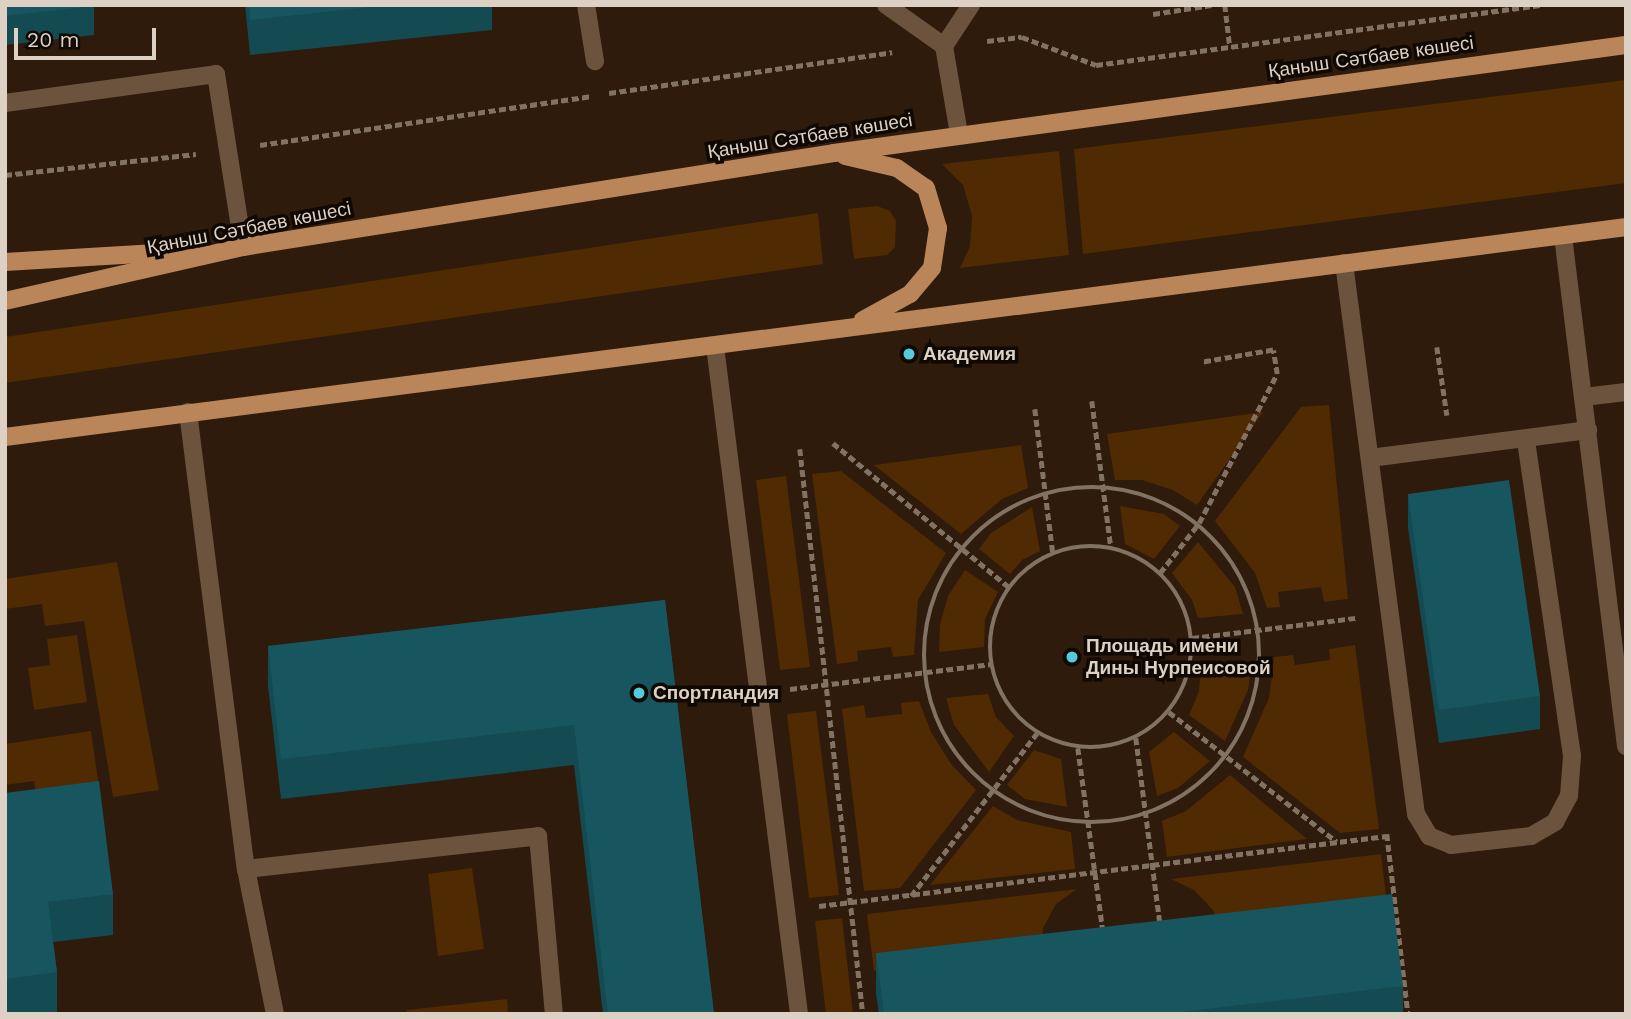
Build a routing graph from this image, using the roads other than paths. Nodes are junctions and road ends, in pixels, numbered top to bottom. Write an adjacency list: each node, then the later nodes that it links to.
1 (586, 5): 6 (street)
2 (886, 5): 5 (street)
3 (971, 5): 5 (street)
4 (1626, 45): 8 (main road, Қаныш Сәтбаев көшесі)
5 (944, 46): 8 (street)
6 (595, 61)
7 (5, 103): 12 (street)
8 (959, 134): 9 (main road, Қаныш Сәтбаев көшесі)
9 (834, 153): 12 (main road, Қаныш Сәтбаев көшесі); 16 (main road)
10 (1626, 228): 11 (main road)
11 (1563, 236): 14 (main road); 19 (street)
12 (243, 247): 13 (main road); 15 (main road, Қаныш Сәтбаев көшесі)
13 (5, 262)
14 (1344, 263): 16 (main road); 24 (street)
15 (5, 302)
16 (854, 326): 17 (main road)
17 (715, 346): 20 (main road); 29 (street)
18 (1626, 392): 19 (street)
19 (1584, 397): 21 (street)
20 (188, 412): 22 (main road); 26 (street)
21 (1588, 430): 23 (street); 25 (street)
22 (5, 437)
23 (1527, 439): 24 (street); 24 (street)
24 (1370, 458)
25 (1626, 746)
26 (246, 869): 27 (street); 28 (street)
27 (275, 1014)
28 (554, 1014)
29 (799, 1014)

